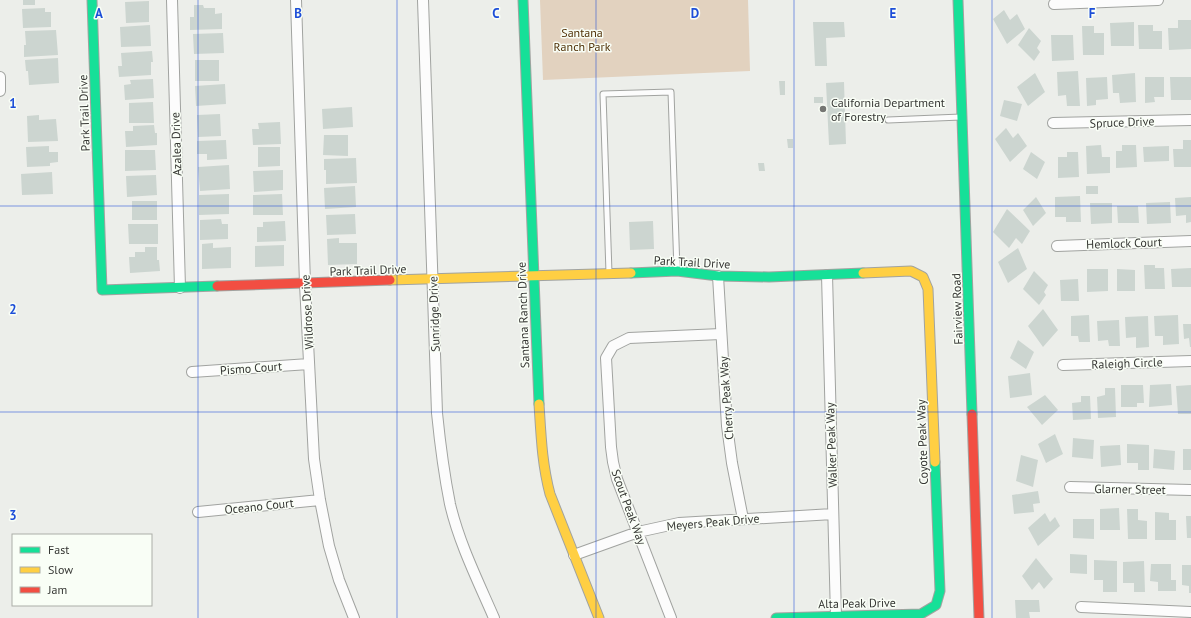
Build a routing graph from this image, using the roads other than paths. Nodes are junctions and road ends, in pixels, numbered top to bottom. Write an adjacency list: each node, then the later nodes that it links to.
1 (92, 0): 25 (street, Park Trail Drive)
2 (172, 0): 25 (street, Azalea Drive)
3 (296, 0): 24 (street, Wildrose Drive)
4 (423, 0): 23 (street, Sunridge Drive)
5 (523, 0): 20 (street, Santana Ranch Drive)
6 (958, 0): 11 (street, Fairview Road)
7 (1158, 0): 8 (street)
8 (1054, 4)
9 (0, 77): 10 (street)
10 (0, 91)
11 (962, 117): 12 (lane); 48 (street, Fairview Road)
12 (888, 120)
13 (1191, 120): 14 (street, Spruce Drive)
14 (1053, 124)
15 (1191, 241): 16 (street, Hemlock Court)
16 (1057, 246)
17 (677, 271): 18 (street, Park Trail Drive); 18 (lane); 21 (street, Park Trail Drive)
18 (609, 274): 20 (street, Park Trail Drive)
19 (827, 275): 21 (street, Park Trail Drive); 22 (street, Park Trail Drive); 35 (street, Walker Peak Way)
20 (533, 276): 23 (street, Park Trail Drive); 38 (street, Santana Ranch Drive)
21 (718, 276): 26 (street, Cherry Peak Way)
22 (923, 277): 39 (street, Coyote Peak Way)
23 (433, 279): 24 (street, Park Trail Drive); 44 (street, Sunridge Drive)
24 (305, 284): 25 (street, Park Trail Drive); 28 (street, Wildrose Drive)
25 (180, 288)
26 (722, 334): 36 (street, Cherry Peak Way); 37 (street, Scout Peak Way)
27 (1191, 361): 29 (street, Raleigh Circle)
28 (309, 364): 30 (street, Pismo Court); 33 (street, Wildrose Drive)
29 (1062, 365)
30 (192, 372)
31 (1070, 487): 32 (street, Glarner Street)
32 (1191, 490)
33 (320, 500): 34 (street, Oceano Court); 43 (street, Wildrose Drive)
34 (198, 512)
35 (833, 514): 36 (street, Meyers Peak Drive); 42 (street, Walker Peak Way)
36 (743, 519): 37 (street, Meyers Peak Drive)
37 (638, 532): 38 (street, Meyers Peak Drive); 46 (street, Scout Peak Way)
38 (574, 556): 45 (street, Santana Ranch Drive)
39 (936, 606): 42 (street, Alta Peak Drive)
40 (1081, 607): 41 (street)
41 (1191, 612)
42 (836, 616): 47 (street, Alta Peak Drive)
43 (354, 618)
44 (494, 618)
45 (599, 618)
46 (671, 618)
47 (776, 618)
48 (979, 618)

